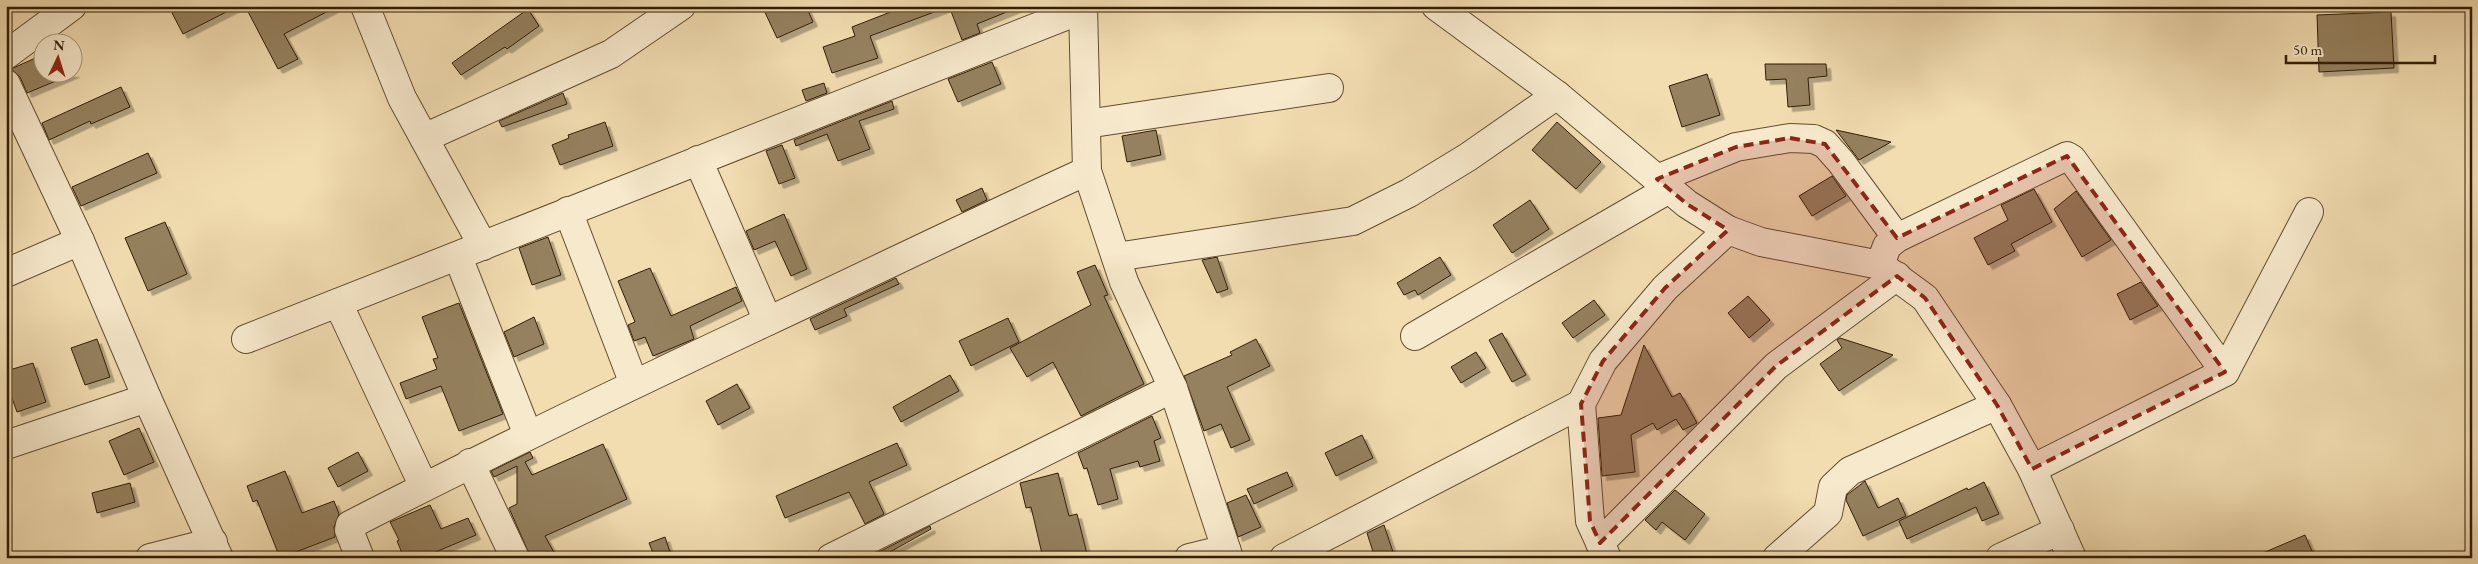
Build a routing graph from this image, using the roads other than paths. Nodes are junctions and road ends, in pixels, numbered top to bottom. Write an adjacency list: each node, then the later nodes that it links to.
1 (72, 6): 6 (street)
2 (365, 6): 11 (street)
3 (681, 6): 11 (street)
4 (1436, 6): 9 (street)
5 (1083, 8): 10 (street); 12 (street)
6 (6, 55)
7 (1329, 88): 10 (street)
8 (8, 90): 19 (street)
9 (1557, 95): 14 (street); 22 (street)
10 (1086, 124): 13 (street)
11 (424, 138): 20 (street)
12 (698, 160): 15 (street); 26 (street)
13 (1087, 171): 22 (street); 26 (street)
14 (1663, 184): 17 (street); 18 (street); 27 (street)
15 (568, 210): 20 (street); 30 (street)
16 (2309, 212): 29 (street)
17 (1728, 230): 23 (street); 33 (street)
18 (1897, 238): 23 (street); 29 (street)
19 (80, 241): 24 (street); 32 (street)
20 (483, 246): 21 (street)
21 (458, 257): 25 (street); 35 (street)
22 (1116, 257): 31 (street)
23 (1888, 270): 34 (street); 42 (street)
24 (6, 273)
25 (338, 303): 28 (street); 39 (street)
26 (768, 321): 30 (street)
27 (1415, 336)
28 (246, 339)
29 (2225, 372): 38 (street)
30 (634, 384): 35 (street)
31 (1173, 388): 43 (street); 47 (street)
32 (147, 398): 36 (street); 41 (street)
33 (1581, 404): 42 (street); 49 (street)
34 (1997, 405): 38 (street); 50 (street)
35 (528, 435): 37 (street)
36 (6, 445)
37 (470, 463): 39 (street); 46 (street)
38 (2032, 469): 40 (street)
39 (424, 487): 45 (street)
40 (2060, 530): 51 (street); 52 (street)
41 (216, 550): 44 (street)
42 (1603, 551)
43 (1227, 554): 48 (street)
44 (150, 558)
45 (360, 558)
46 (515, 558)
47 (831, 558)
48 (1188, 558)
49 (1284, 558)
50 (1777, 558)
51 (2000, 558)
52 (2072, 558)

